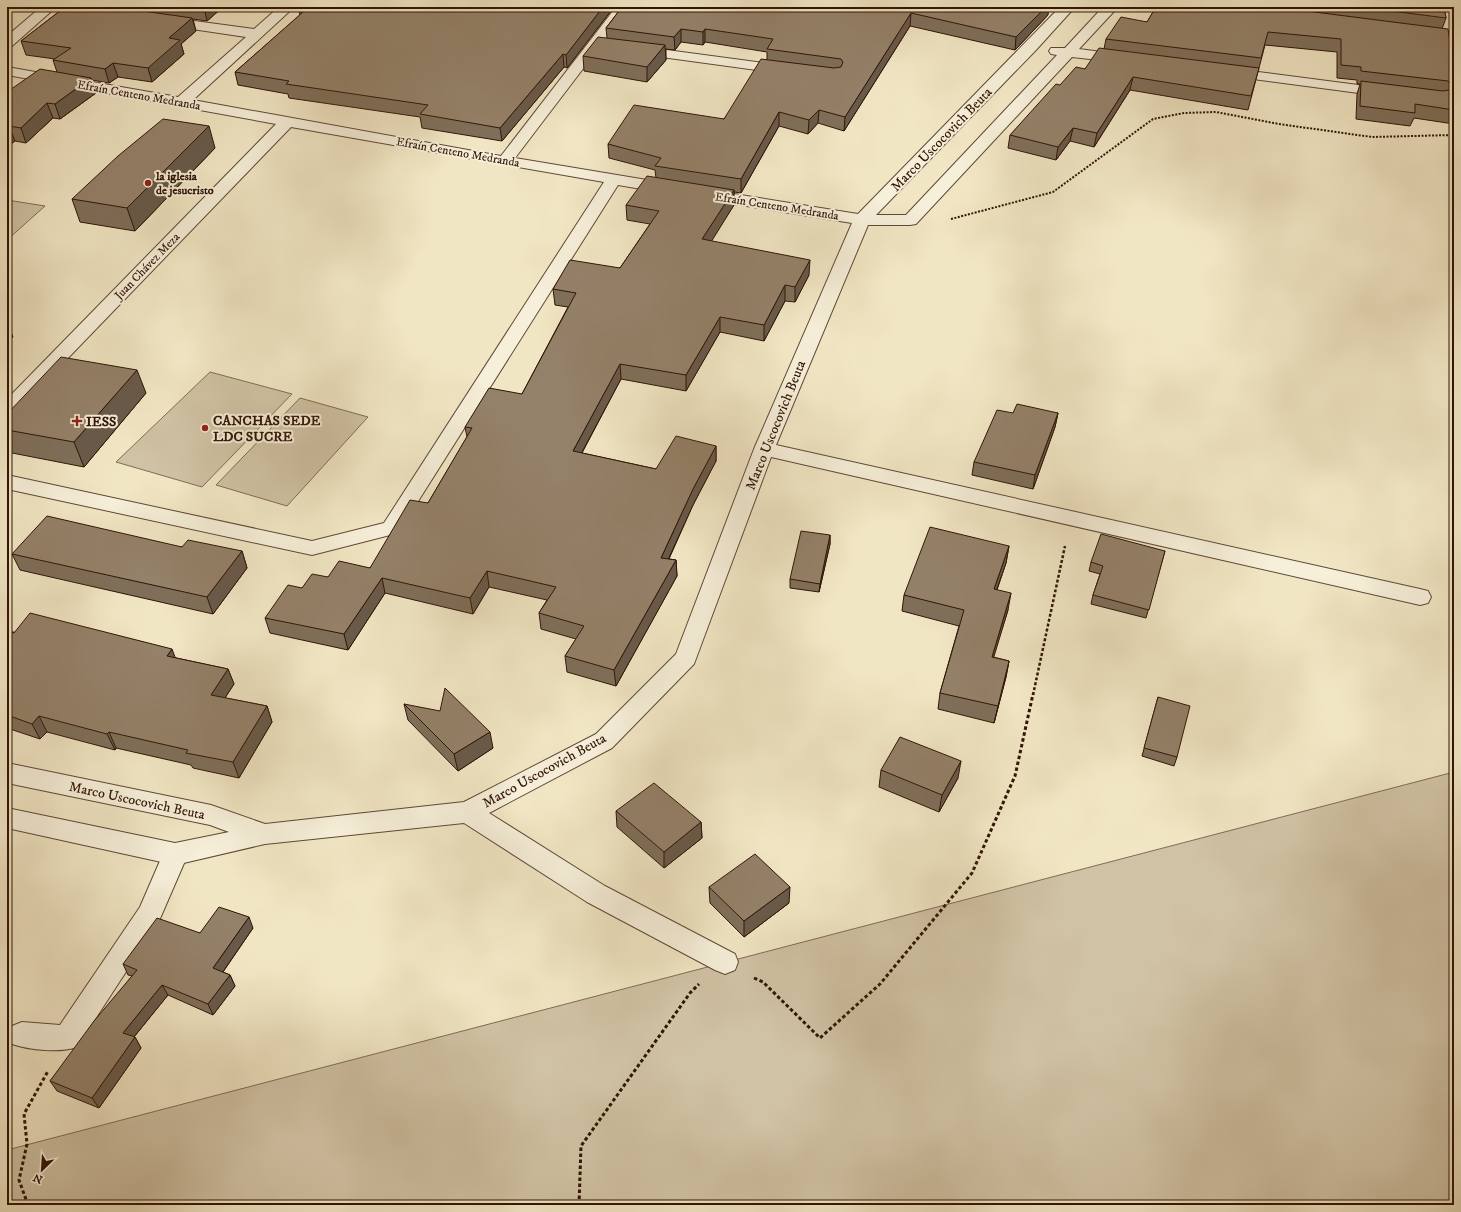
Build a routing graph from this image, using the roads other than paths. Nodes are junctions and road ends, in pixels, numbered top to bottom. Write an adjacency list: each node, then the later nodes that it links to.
1 (50, 7): 12 (street)
2 (61, 7): 7 (street)
3 (623, 7): 13 (street)
4 (1068, 7): 15 (street, Marco Uscocovich Beuta)
5 (1111, 7): 17 (street)
6 (286, 8): 10 (street)
7 (108, 13)
8 (155, 20): 10 (street)
9 (1406, 32): 11 (street)
10 (257, 34): 23 (street)
11 (1454, 38)
12 (7, 43)
13 (595, 44): 14 (street); 25 (street)
14 (611, 47)
15 (1030, 48): 17 (street); 27 (street, Marco Uscocovich Beuta)
16 (626, 49): 21 (street)
17 (1067, 52): 18 (street); 27 (street, Efraín Centeno Medranda)
18 (1138, 61)
19 (7, 71): 23 (street, Efraín Centeno Medranda)
20 (1217, 71): 22 (street)
21 (803, 72)
22 (1406, 95)
23 (181, 103): 24 (street, Efraín Centeno Medranda)
24 (288, 122): 25 (street, Efraín Centeno Medranda); 28 (street, Juan Chávez Meza)
25 (505, 161): 26 (street, Efraín Centeno Medranda)
26 (614, 179): 27 (street, Efraín Centeno Medranda); 30 (street)
27 (862, 220): 29 (street, Marco Uscocovich Beuta)
28 (8, 407)
29 (764, 449): 31 (street); 33 (street, Marco Uscocovich Beuta)
30 (7, 482)
31 (1420, 597)
32 (7, 773): 35 (street, Marco Uscocovich Beuta)
33 (468, 812): 35 (street, Marco Uscocovich Beuta); 37 (street, Marco Uscocovich Beuta)
34 (7, 818): 36 (street, Marco Uscocovich Beuta)
35 (265, 834): 36 (street, Marco Uscocovich Beuta)
36 (175, 854): 38 (street)
37 (725, 962)
38 (22, 1035)

